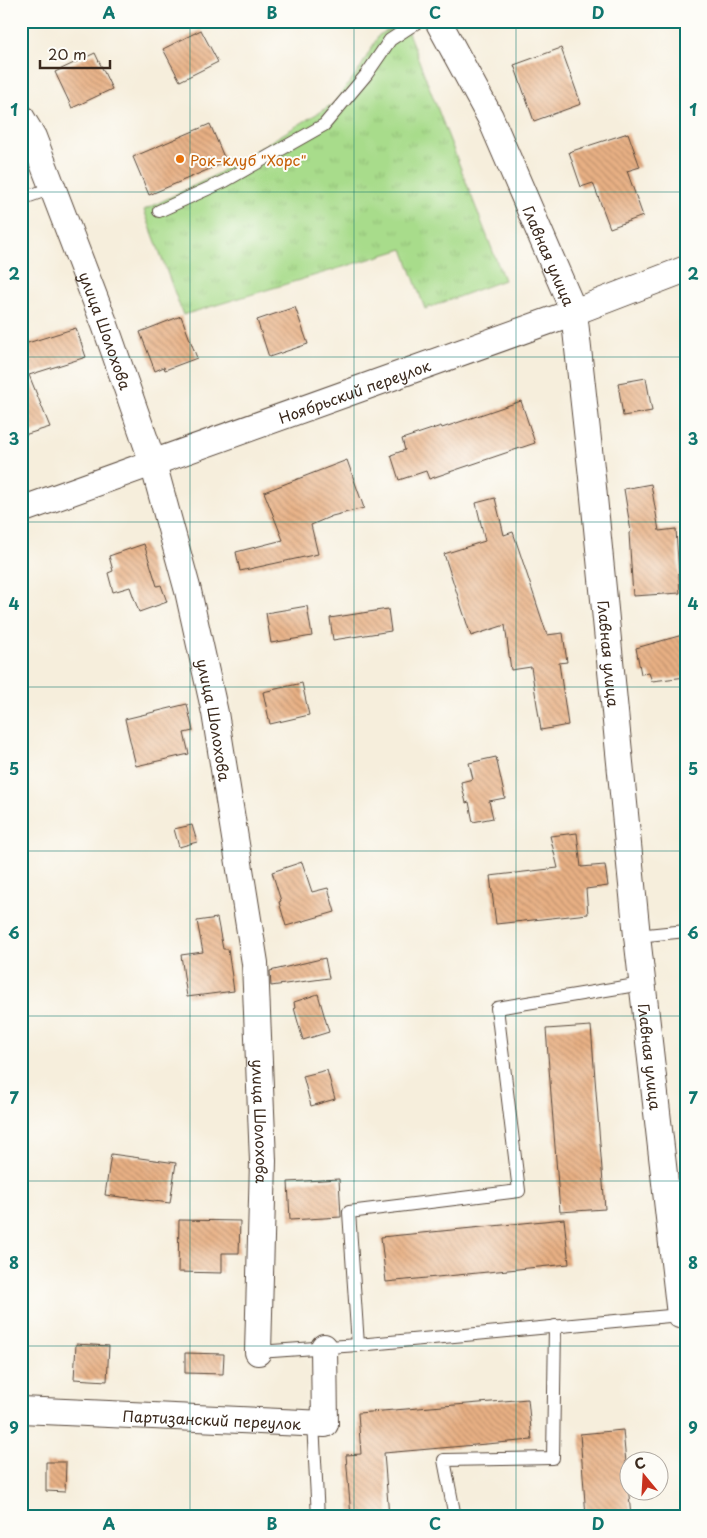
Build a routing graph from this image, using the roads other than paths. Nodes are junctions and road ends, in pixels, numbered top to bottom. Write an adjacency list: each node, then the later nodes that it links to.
1 (420, 21): 6 (lane)
2 (438, 21): 8 (street, Главная улица)
3 (21, 117): 4 (street, улица Шолохова)
4 (52, 188): 5 (lane); 9 (street, улица Шолохова)
5 (21, 200)
6 (159, 211)
7 (685, 270): 8 (street, Ноябрьский переулок)
8 (574, 312): 9 (street, Ноябрьский переулок); 12 (street, Главная улица)
9 (153, 463): 10 (street, Ноябрьский переулок); 18 (street, улица Шолохова)
10 (21, 510)
11 (686, 931): 12 (lane)
12 (637, 936): 13 (street, Главная улица)
13 (642, 984): 14 (street, Главная улица); 16 (lane)
14 (683, 1315): 15 (lane)
15 (555, 1326): 16 (lane); 22 (lane)
16 (358, 1345): 17 (lane)
17 (324, 1347): 18 (lane); 20 (street, Партизанский переулок)
18 (258, 1352)
19 (21, 1410): 20 (street, Партизанский переулок)
20 (313, 1423): 21 (lane)
21 (318, 1517)
22 (455, 1517)

